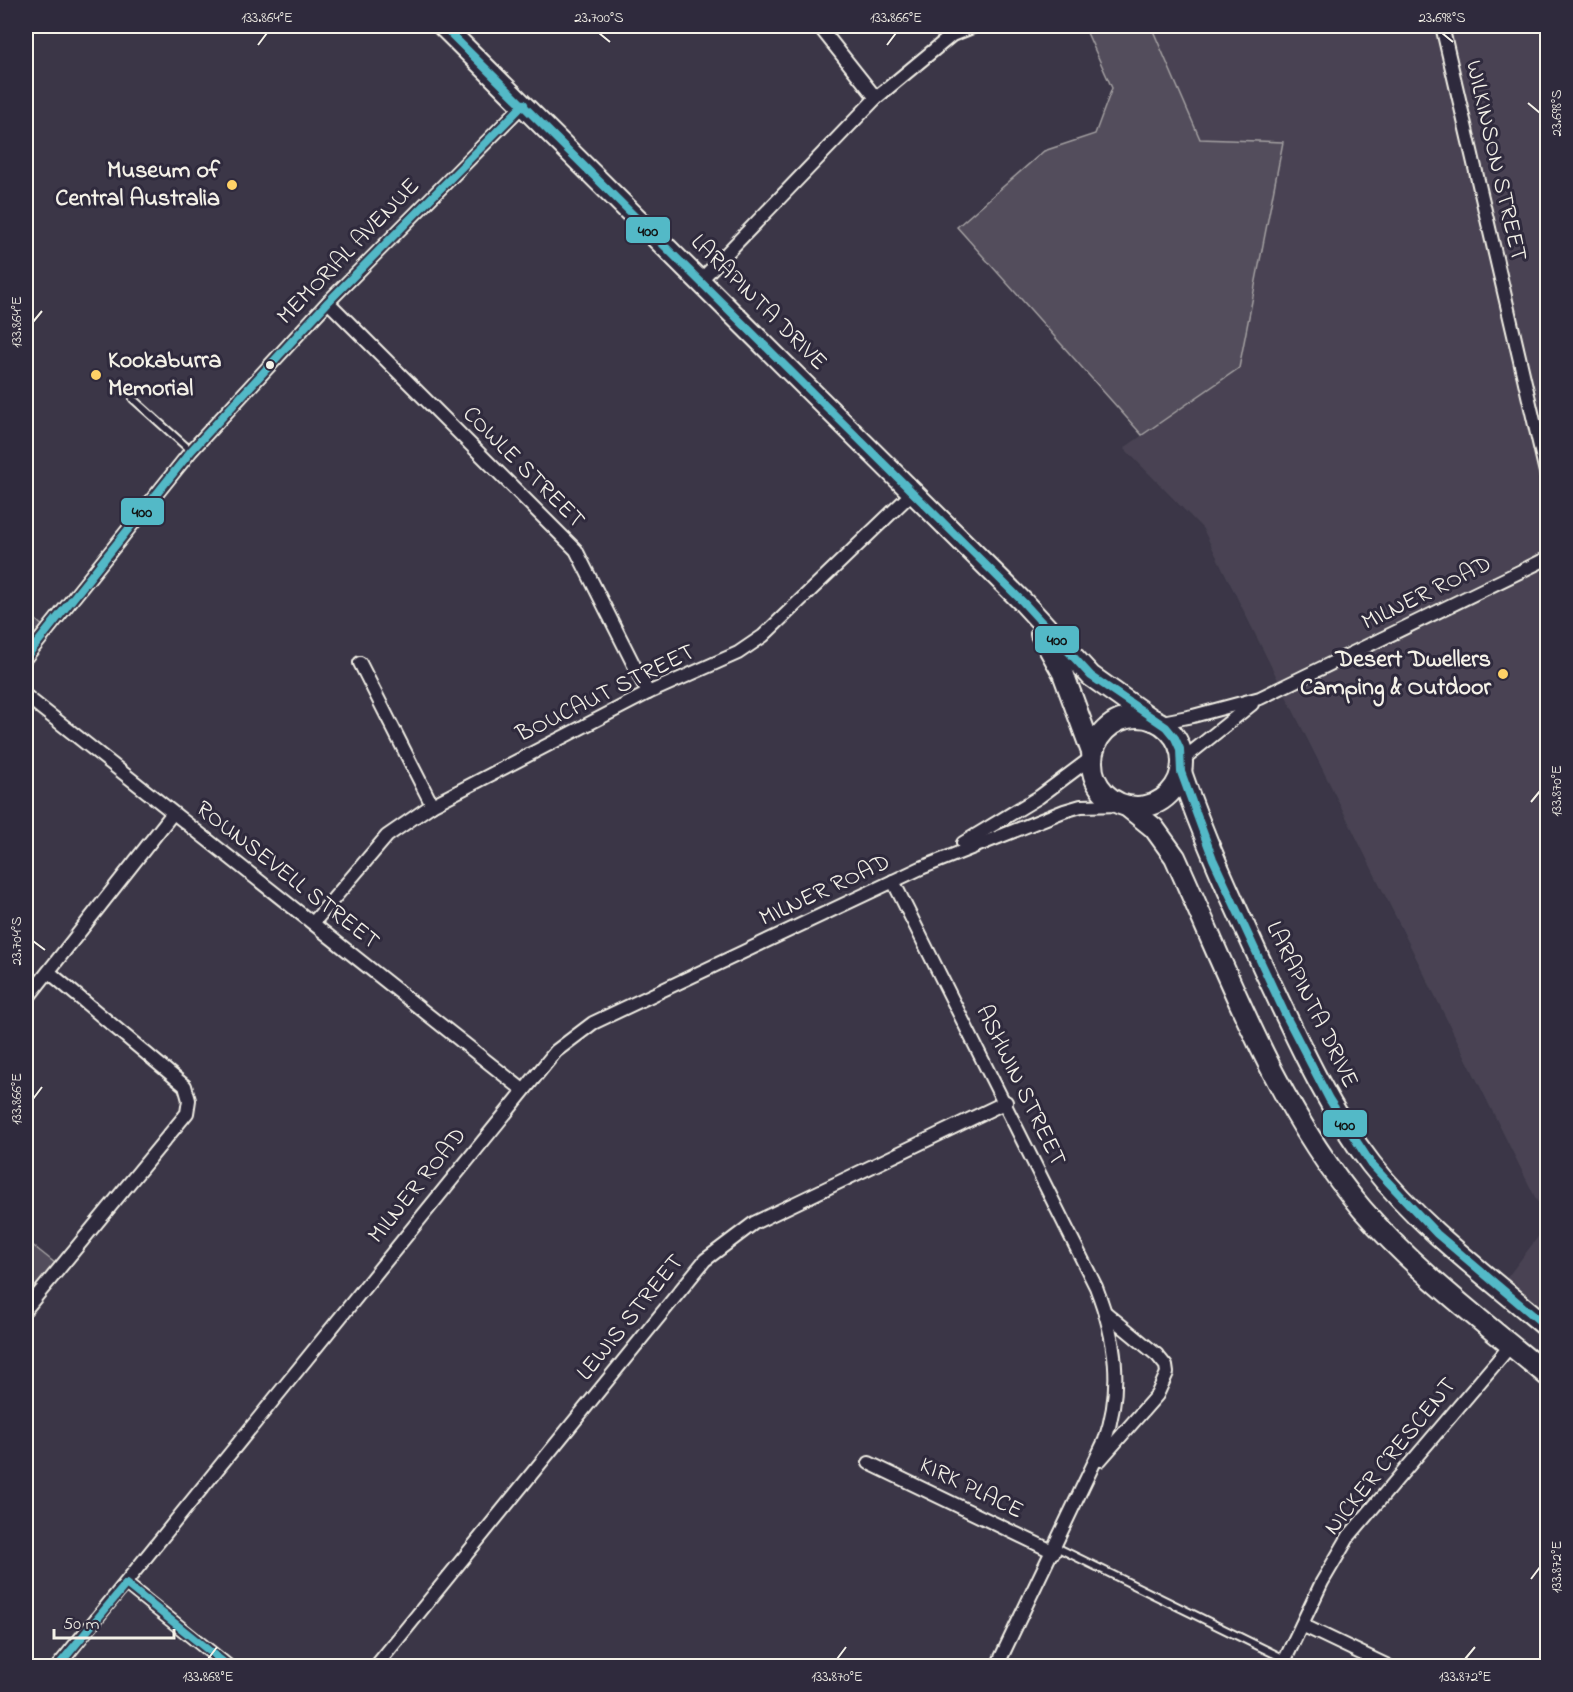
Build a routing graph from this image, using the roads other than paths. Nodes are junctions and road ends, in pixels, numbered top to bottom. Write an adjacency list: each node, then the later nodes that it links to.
1 (443, 26): 6 (main road, LARAPINTA DRIVE)
2 (819, 26): 5 (street)
3 (975, 26): 5 (street)
4 (1442, 26): 11 (street, WILKINSON STREET)
5 (876, 98): 7 (street)
6 (524, 104): 7 (main road, LARAPINTA DRIVE); 8 (street, MEMORIAL AVENUE)
7 (700, 281): 12 (main road, LARAPINTA DRIVE)
8 (328, 302): 10 (street, MEMORIAL AVENUE); 17 (street, COWLE STREET)
9 (133, 399): 10 (lane)
10 (191, 451): 15 (street, MEMORIAL AVENUE)
11 (1548, 481)
12 (912, 493): 14 (main road, LARAPINTA DRIVE); 17 (street, BOUCAUT STREET)
13 (1548, 558): 19 (street, MILNER ROAD)
14 (985, 565): 20 (main road, LARAPINTA DRIVE); 21 (main road, LARAPINTA DRIVE)
15 (26, 657)
16 (360, 663): 23 (street)
17 (648, 693): 23 (street, BOUCAUT STREET)
18 (26, 696): 25 (street, ROUNSEVELL STREET)
19 (1260, 698): 20 (street, MILNER ROAD); 22 (street, MILNER ROAD)
20 (1155, 721): 21 (main road); 22 (main road)
21 (1092, 755): 24 (main road); 26 (street, MILNER ROAD)
22 (1181, 766): 24 (main road); 35 (main road, LARAPINTA DRIVE)
23 (432, 805): 28 (street, BOUCAUT STREET)
24 (1125, 806): 26 (street, MILNER ROAD); 36 (main road)
25 (173, 813): 28 (street, ROUNSEVELL STREET); 29 (street)
26 (921, 868): 27 (street, MILNER ROAD)
27 (893, 881): 31 (street, MILNER ROAD); 32 (street, ASHWIN STREET)
28 (313, 923): 31 (street, ROUNSEVELL STREET)
29 (49, 972): 30 (street); 33 (street)
30 (26, 1000)
31 (522, 1090): 41 (street, MILNER ROAD)
32 (1005, 1102): 34 (street, ASHWIN STREET); 46 (street, LEWIS STREET)
33 (26, 1309)
34 (1105, 1312): 39 (street, ASHWIN STREET); 39 (street, ASHWIN STREET)
35 (1548, 1328)
36 (1511, 1345): 37 (main road); 42 (street, NICKER CRESCENT)
37 (1548, 1376)
38 (869, 1463): 40 (street, KIRK PLACE)
39 (1093, 1468): 40 (street, ASHWIN STREET)
40 (1055, 1550): 43 (lane); 47 (street, ASHWIN STREET)
41 (126, 1584): 44 (street, MILNER ROAD); 45 (street)
42 (1302, 1625): 43 (street, NICKER CRESCENT); 48 (street)
43 (1284, 1663)
44 (59, 1666)
45 (228, 1666)
46 (376, 1666)
47 (997, 1666)
48 (1388, 1666)

